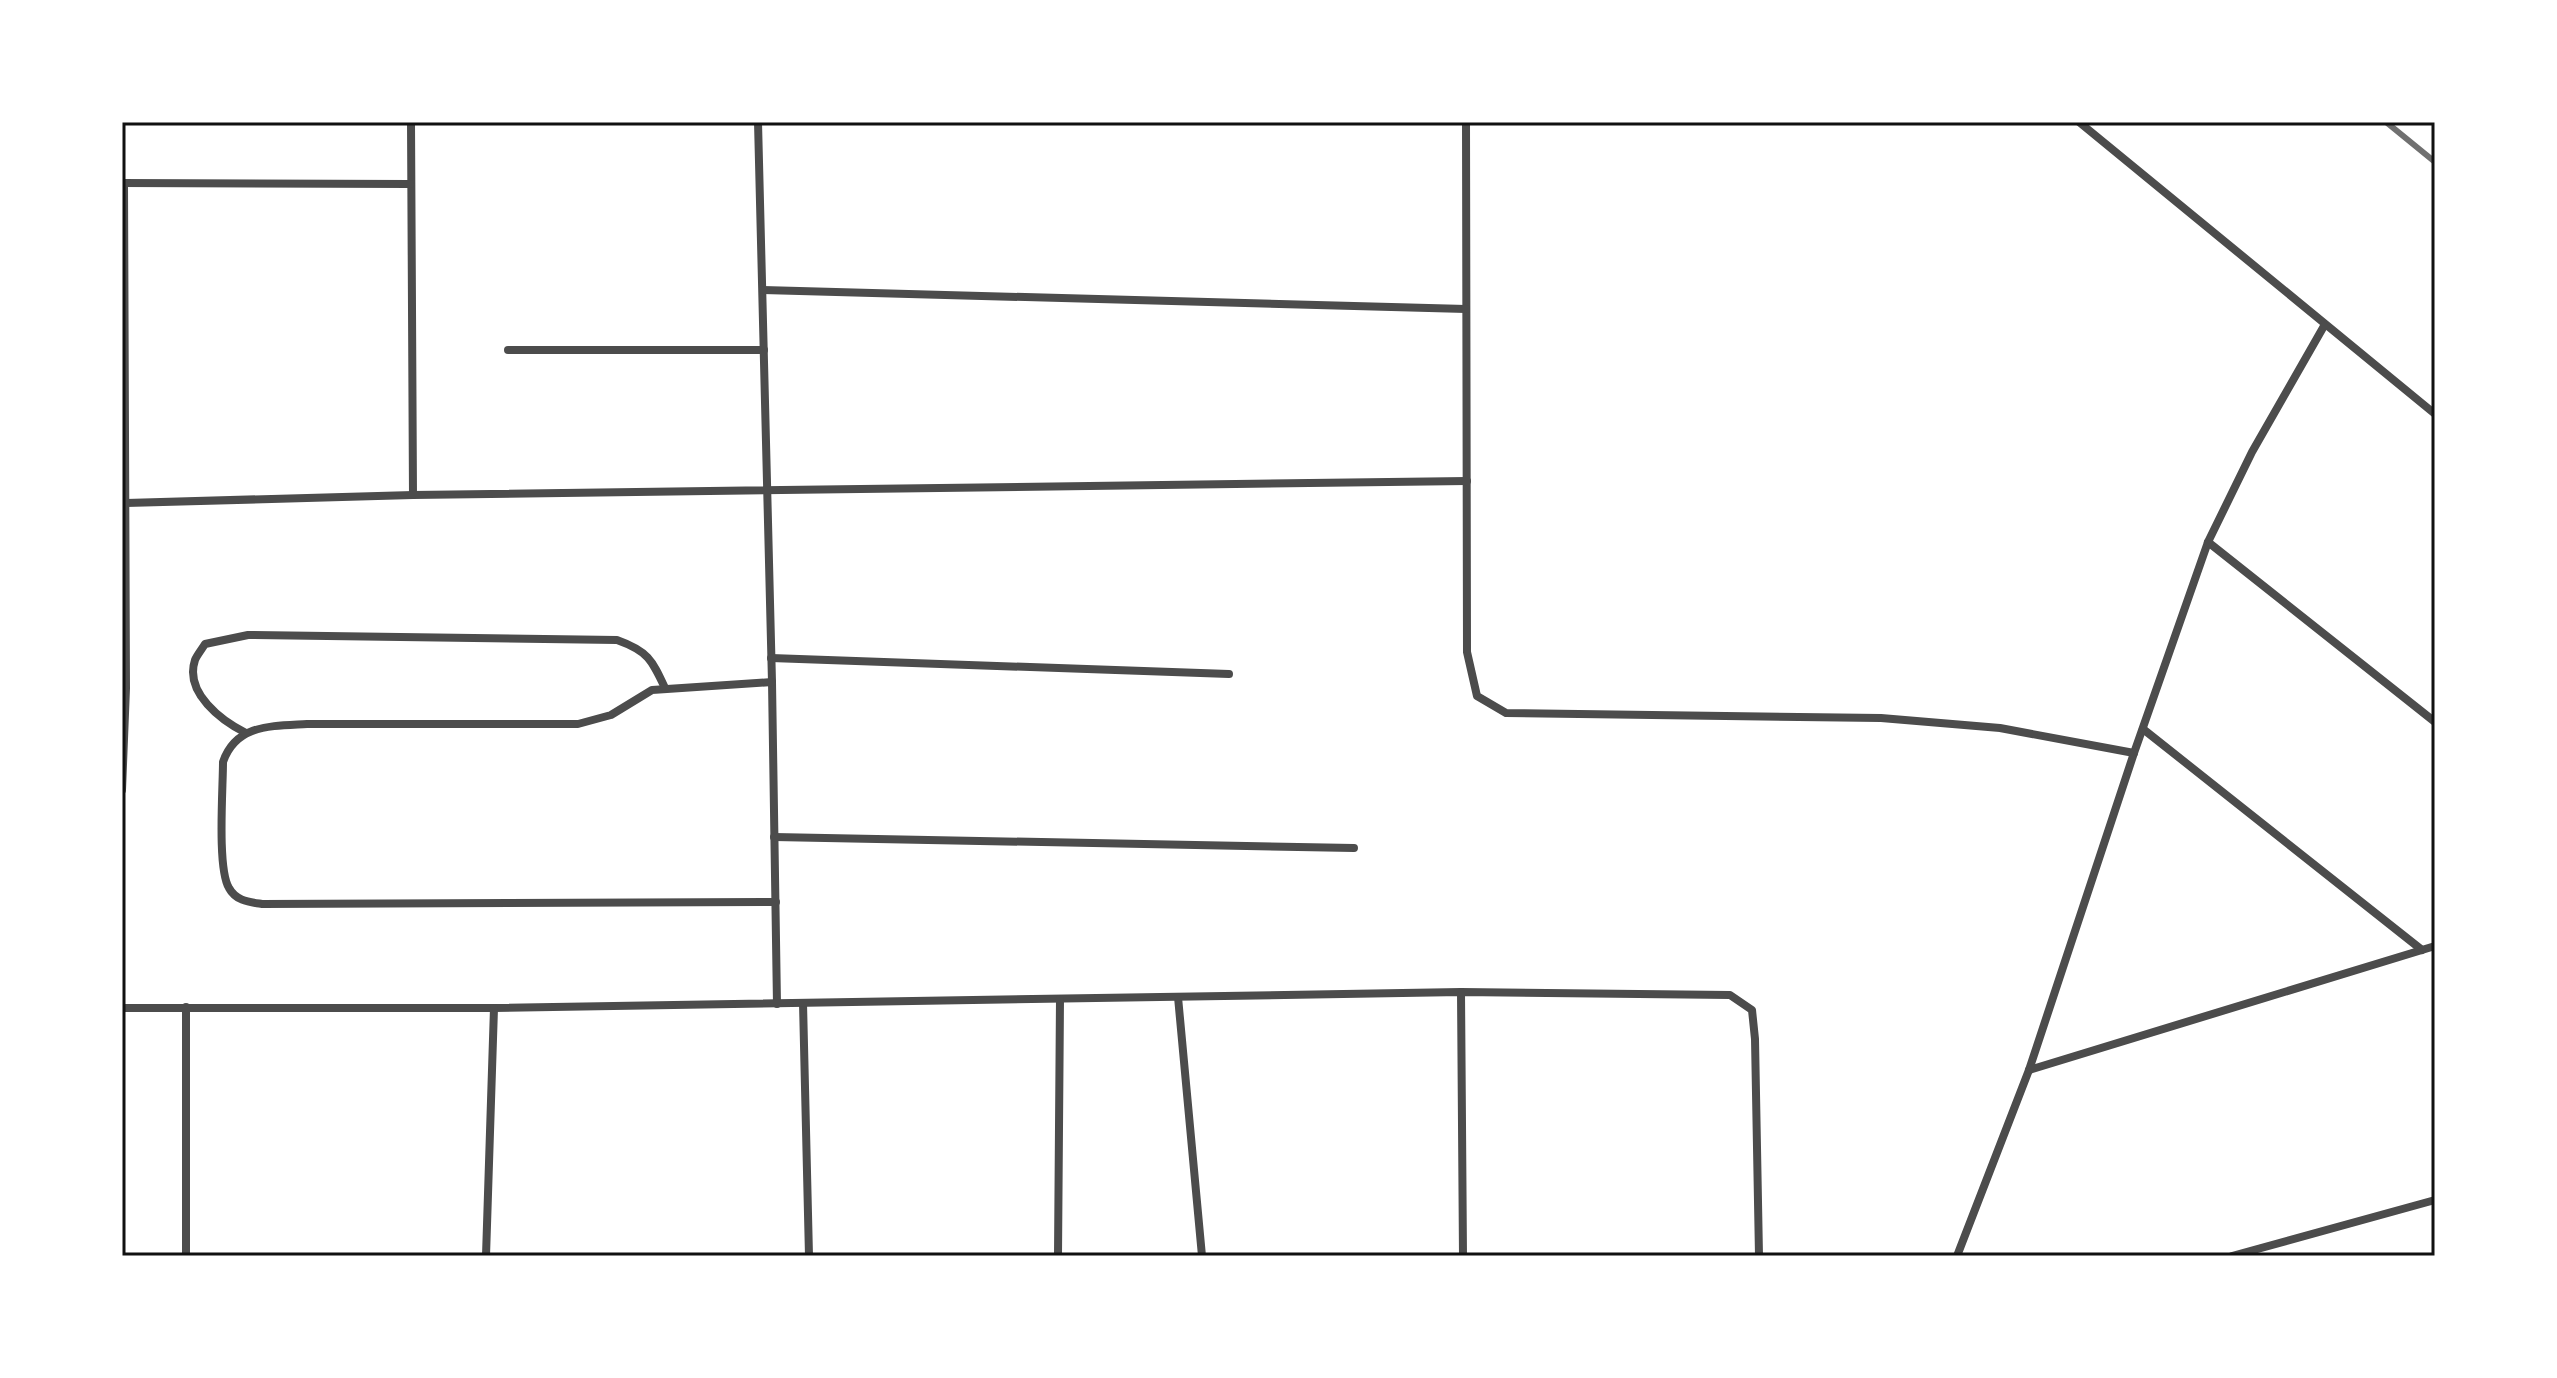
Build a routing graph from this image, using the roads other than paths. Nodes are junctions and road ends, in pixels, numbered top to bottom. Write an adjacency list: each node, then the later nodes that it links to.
1 (411, 122): 6 (street)
2 (758, 122): 7 (street)
3 (1466, 122): 8 (street)
4 (2079, 122): 9 (street)
5 (123, 183): 6 (street); 16 (street)
6 (410, 184): 15 (street)
7 (763, 290): 8 (street); 11 (street)
8 (1466, 309): 13 (street)
9 (2324, 326): 12 (street); 17 (street)
10 (508, 350): 11 (street)
11 (764, 350): 14 (street)
12 (2435, 414)
13 (1467, 481): 14 (street); 25 (street)
14 (767, 490): 15 (street); 18 (street)
15 (413, 495): 16 (street)
16 (126, 503): 26 (street)
17 (2208, 542): 22 (street); 23 (street)
18 (771, 658): 19 (street); 20 (street)
19 (1229, 674)
20 (772, 682): 21 (street); 27 (street)
21 (665, 688): 24 (street); 24 (street)
22 (2435, 722)
23 (2143, 729): 25 (street); 31 (street)
24 (246, 733): 29 (street)
25 (2134, 753): 40 (street)
26 (122, 790)
27 (774, 837): 28 (street); 29 (street)
28 (1354, 848)
29 (776, 902): 36 (street)
30 (2435, 946): 31 (street)
31 (2422, 950): 40 (street)
32 (1461, 992): 33 (street); 47 (street); 48 (street)
33 (1178, 997): 34 (street); 46 (street)
34 (1060, 999): 35 (street); 45 (street)
35 (803, 1003): 36 (street); 44 (street)
36 (777, 1004): 39 (street)
37 (186, 1007): 38 (street); 39 (street); 42 (street)
38 (122, 1008)
39 (494, 1008): 43 (street)
40 (2029, 1070): 49 (street)
41 (2435, 1200): 50 (street)
42 (186, 1256)
43 (486, 1256)
44 (809, 1256)
45 (1058, 1256)
46 (1202, 1256)
47 (1463, 1256)
48 (1759, 1256)
49 (1957, 1256)
50 (2232, 1256)

